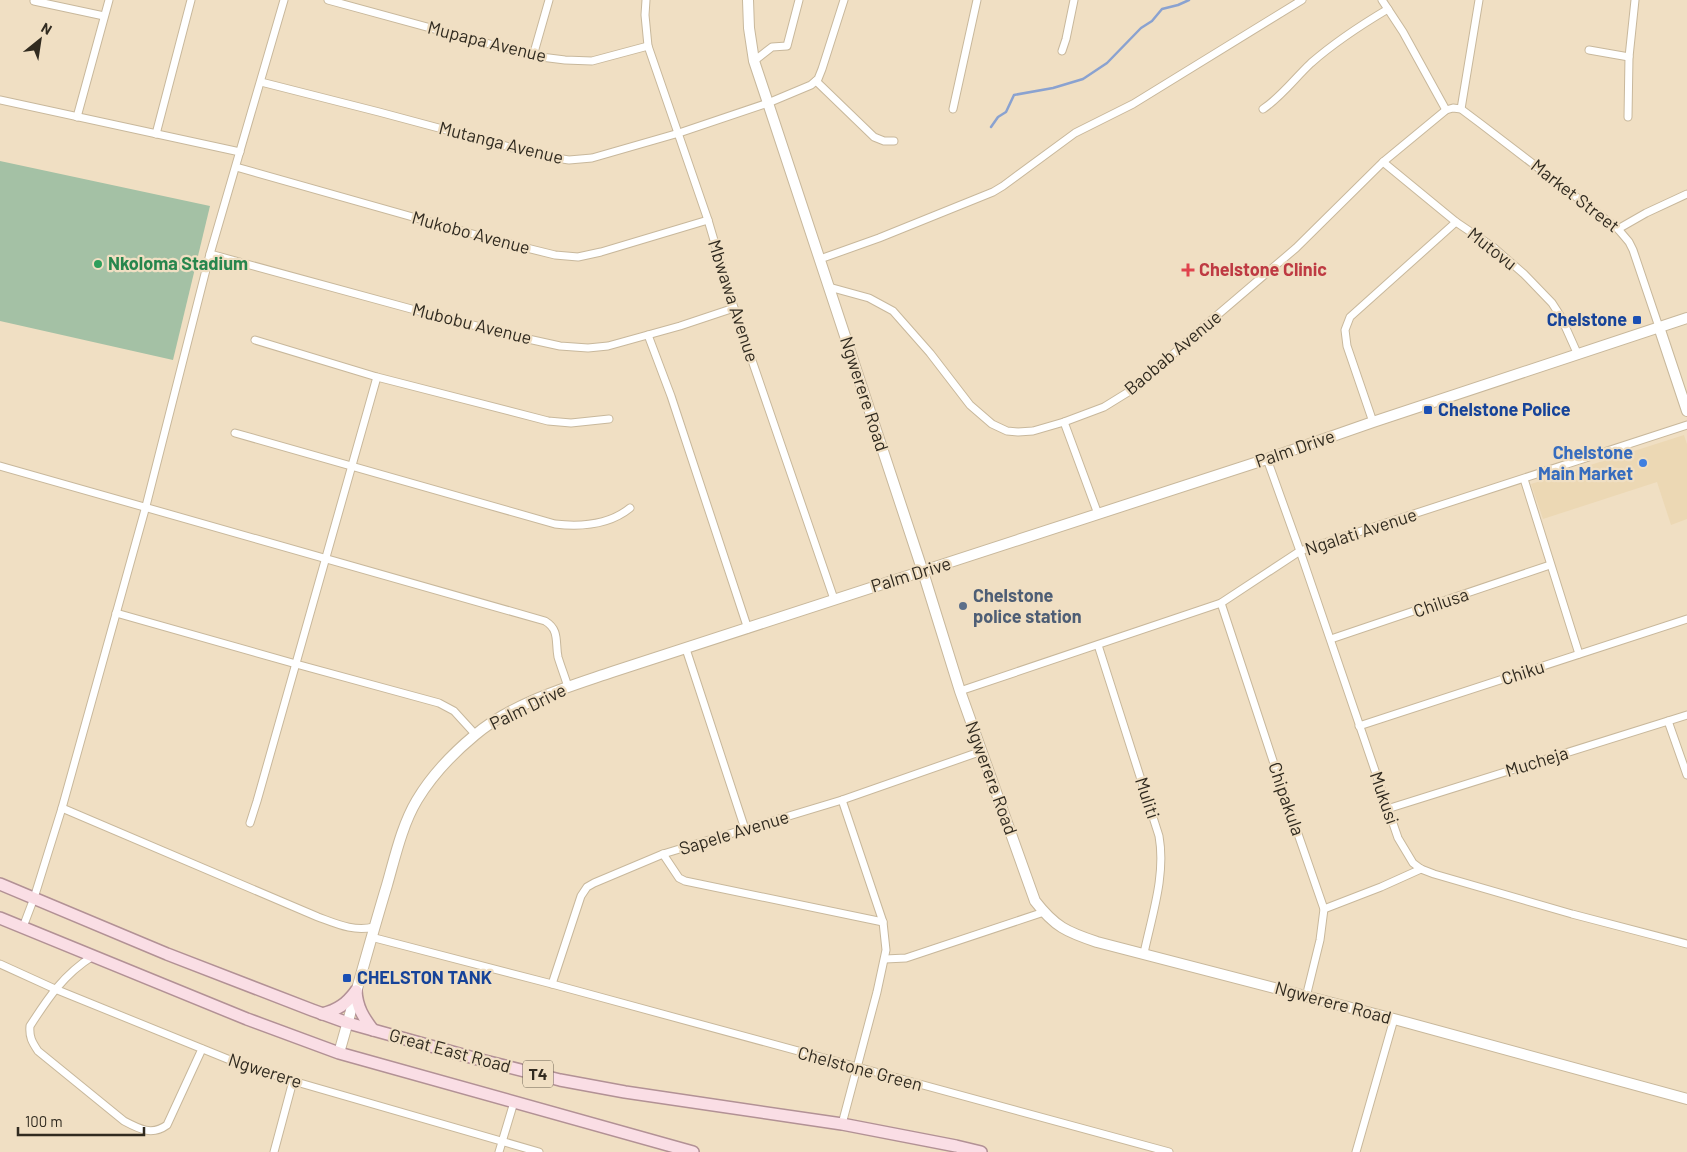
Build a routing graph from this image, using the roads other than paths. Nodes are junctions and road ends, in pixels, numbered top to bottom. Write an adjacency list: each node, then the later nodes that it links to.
1 (109, 0): 18 (street)
2 (191, 0): 36 (street)
3 (284, 0): 26 (street)
4 (328, 0): 22 (street, Mupapa Avenue)
5 (549, 0): 22 (street)
6 (646, 0): 19 (street, Mbwawa Avenue)
7 (748, 0): 24 (street, Ngwerere Road)
8 (799, 0): 24 (street)
9 (843, 0): 25 (street)
10 (977, 0): 29 (street)
11 (1074, 0): 21 (street)
12 (1302, 0): 46 (street)
13 (1382, 0): 17 (street)
14 (1478, 0): 31 (street)
15 (1635, 0): 23 (street)
16 (34, 1): 18 (street)
17 (1388, 9): 30 (street); 32 (street)
18 (104, 16): 33 (street)
19 (648, 46): 22 (street, Mupapa Avenue); 35 (street, Mbwawa Avenue)
20 (1589, 50): 23 (street)
21 (1062, 51)
22 (533, 56)
23 (1629, 57): 34 (street)
24 (754, 60): 28 (street, Ngwerere Road)
25 (816, 81): 28 (street, Mutanga Avenue); 37 (street)
26 (261, 82): 35 (street, Mutanga Avenue); 38 (street)
27 (0, 100): 33 (street)
28 (768, 103): 35 (street, Mutanga Avenue); 46 (street, Ngwerere Road)
29 (953, 109)
30 (1262, 109)
31 (1460, 109): 32 (street); 44 (street, Market Street)
32 (1446, 110): 39 (street, Baobab Avenue)
33 (77, 117): 36 (street)
34 (1628, 117)
35 (679, 133): 42 (street, Mbwawa Avenue)
36 (156, 134): 38 (street)
37 (894, 141)
38 (240, 152): 40 (street)
39 (1383, 162): 43 (street, Mutovu); 57 (street, Baobab Avenue)
40 (236, 167): 42 (street, Mukobo Avenue); 45 (street)
41 (1687, 194): 44 (street)
42 (708, 220): 48 (street, Mbwawa Avenue)
43 (1456, 222): 53 (street, Mutovu); 58 (street)
44 (1618, 229): 50 (street, Market Street)
45 (210, 254): 51 (street, Mubobu Avenue); 65 (street)
46 (820, 259): 47 (street, Ngwerere Road)
47 (829, 288): 57 (street, Baobab Avenue); 71 (street, Ngwerere Road)
48 (734, 308): 51 (street, Mubobu Avenue); 72 (street, Mbwawa Avenue)
49 (1687, 318): 50 (street, Palm Drive)
50 (1660, 327): 53 (street, Palm Drive); 55 (street, Market Street)
51 (648, 335): 76 (street)
52 (255, 340): 54 (street)
53 (1578, 355): 58 (street, Palm Drive)
54 (376, 377): 56 (street); 63 (street)
55 (1687, 411)
56 (609, 419)
57 (1064, 422): 67 (street)
58 (1373, 422): 61 (street, Palm Drive)
59 (1687, 425): 64 (street, Ngalati Avenue)
60 (235, 433): 63 (street)
61 (1267, 459): 67 (street, Palm Drive); 68 (street, Mukusi)
62 (0, 466): 65 (street)
63 (351, 467): 66 (street); 69 (street)
64 (1524, 479): 68 (street, Ngalati Avenue); 70 (street)
65 (146, 506): 69 (street); 74 (street)
66 (630, 508)
67 (1098, 514): 71 (street, Palm Drive)
68 (1300, 551): 73 (street, Ngalati Avenue); 77 (street, Mukusi)
69 (325, 558): 81 (street); 82 (street)
70 (1550, 565): 77 (street, Chilusa); 80 (street)
71 (923, 572): 72 (street, Palm Drive); 83 (street, Ngwerere Road)
72 (834, 599): 76 (street, Palm Drive)
73 (1221, 603): 78 (street, Ngalati Avenue); 99 (street, Chipakula)
74 (116, 613): 81 (street); 91 (street)
75 (1687, 619): 80 (street, Chiku)
76 (748, 629): 79 (street, Palm Drive)
77 (1330, 639): 86 (street, Mukusi)
78 (1098, 645): 83 (street, Ngalati Avenue); 106 (street, Muliti)
79 (686, 649): 82 (street, Palm Drive); 94 (street)
80 (1579, 654): 86 (street, Chiku)
81 (296, 664): 87 (street); 93 (street)
82 (568, 687): 87 (street, Palm Drive)
83 (960, 692): 88 (street, Ngwerere Road)
84 (1687, 715): 85 (street, Mucheja)
85 (1668, 721): 89 (street); 92 (street, Mucheja)
86 (1359, 726): 92 (street, Mukusi)
87 (475, 734): 104 (street, Palm Drive)
88 (982, 751): 90 (street, Sapele Avenue); 100 (street, Ngwerere Road)
89 (1687, 775)
90 (842, 800): 94 (street, Sapele Avenue); 102 (street)
91 (62, 808): 98 (street); 104 (street, Chelstone Green)
92 (1387, 809): 96 (street, Mukusi)
93 (250, 823)
94 (745, 830): 95 (street, Sapele Avenue)
95 (663, 854): 102 (street); 110 (street, Sapele Avenue)
96 (1421, 869): 99 (street); 105 (street)
97 (0, 884): 98 (main road, Great East Road / T4)
98 (34, 898): 103 (street); 114 (main road, Great East Road / T4)
99 (1324, 909): 113 (street, Chipakula)
100 (1044, 912): 106 (street, Ngwerere Road); 108 (street)
101 (0, 918): 103 (main road, Great East Road / T4)
102 (883, 922): 108 (street)
103 (23, 927): 107 (main road, Great East Road / T4)
104 (373, 932): 110 (street, Chelstone Green); 112 (street, Palm Drive)
105 (1687, 944)
106 (1144, 954): 113 (street, Ngwerere Road)
107 (93, 956): 111 (street); 119 (main road, Great East Road / T4)
108 (885, 959): 120 (street)
109 (0, 964): 111 (street, Ngwerere)
110 (552, 984): 120 (street, Chelstone Green)
111 (55, 989): 118 (street, Ngwerere); 118 (street)
112 (356, 991): 114 (main road); 116 (street, Palm Drive); 117 (main road)
113 (1306, 997): 115 (street, Ngwerere Road)
114 (322, 1014): 116 (main road, Great East Road / T4)
115 (1394, 1020): 122 (street, Ngwerere Road); 132 (street)
116 (348, 1023): 117 (main road, Great East Road / T4); 119 (street, Palm Drive)
117 (373, 1030): 124 (main road, Great East Road / T4)
118 (202, 1049): 121 (street, Ngwerere)
119 (340, 1053): 123 (main road, Great East Road / T4)
120 (856, 1068): 124 (street); 131 (street, Chelstone Green)
121 (293, 1080): 125 (street, Ngwerere); 126 (street)
122 (1687, 1099)
123 (514, 1102): 125 (street); 129 (main road, Great East Road / T4)
124 (842, 1124): 130 (main road, Great East Road / T4)
125 (502, 1142): 127 (street); 128 (street, Ngwerere)
126 (274, 1152)
127 (499, 1152)
128 (539, 1152)
129 (693, 1152)
130 (981, 1152)
131 (1169, 1152)
132 (1356, 1152)

